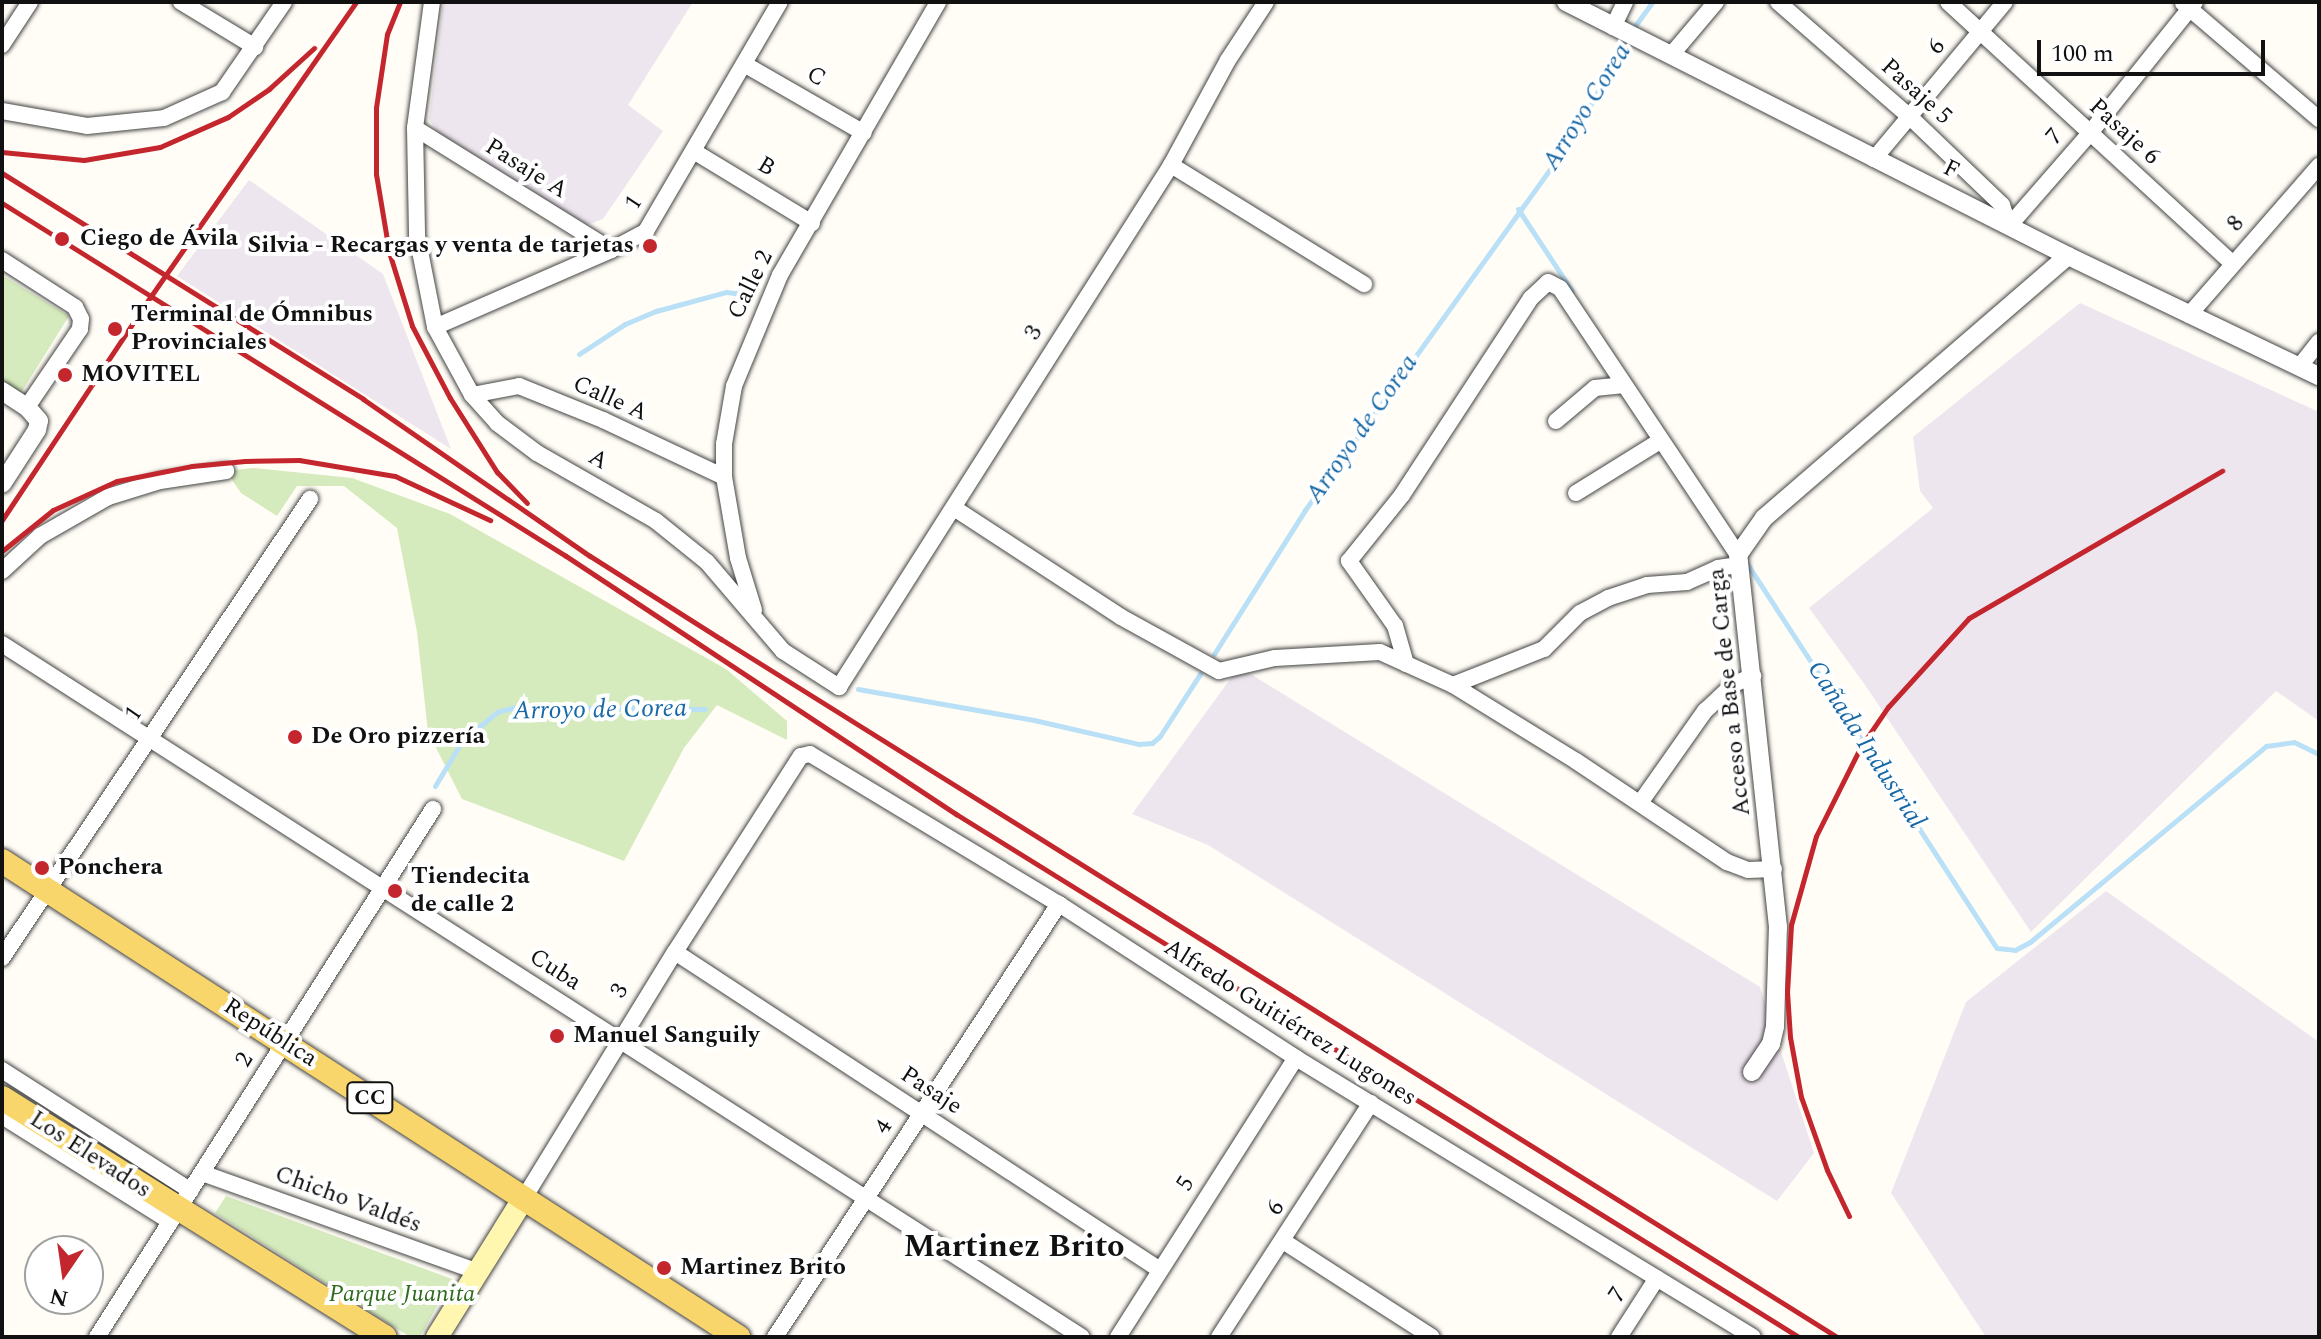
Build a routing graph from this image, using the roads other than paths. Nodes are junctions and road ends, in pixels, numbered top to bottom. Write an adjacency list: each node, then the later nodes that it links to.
1 (30, 2): 17 (street)
2 (181, 2): 18 (street)
3 (284, 2): 18 (street)
4 (432, 2): 24 (street, A)
5 (780, 2): 20 (street, 1)
6 (938, 2): 25 (street, Calle 2)
7 (1266, 2): 29 (street, 3)
8 (1566, 2): 15 (street, F)
9 (1625, 2): 15 (street)
10 (1716, 2): 19 (street)
11 (1778, 2): 22 (street, Pasaje 5)
12 (1948, 2): 16 (street, Pasaje 6)
13 (2005, 2): 16 (street, 6)
14 (2189, 4): 23 (street); 26 (street, 7)
15 (1613, 27): 19 (street, F)
16 (1980, 32): 22 (street, 6); 26 (street, Pasaje 6)
17 (2, 45)
18 (255, 47): 21 (street)
19 (1672, 54): 28 (street, F)
20 (744, 64): 25 (street, C); 27 (street, 1)
21 (2, 111)
22 (1910, 117): 28 (street, 6); 32 (street, Pasaje 5)
23 (2319, 119)
24 (415, 128): 33 (street, Pasaje A); 39 (street, A)
25 (864, 133): 31 (street, Calle 2)
26 (2090, 133): 32 (street, 7); 36 (street, Pasaje 6)
27 (695, 152): 31 (street, B); 33 (street, 1)
28 (1874, 159): 32 (street, F)
29 (1171, 165): 37 (street); 54 (street, 3)
30 (2319, 166): 36 (street, 8)
31 (812, 223): 50 (street, Calle 2)
32 (2009, 226): 34 (street, F)
33 (611, 250): 39 (street, 1)
34 (2068, 256): 38 (street, F); 55 (street, Acceso a Base de Carga)
35 (2, 260): 46 (street)
36 (2233, 264): 38 (street, 8)
37 (1364, 284)
38 (2189, 315): 41 (street, F)
39 (435, 327): 45 (street, A)
40 (2319, 342): 41 (street)
41 (2300, 366): 42 (street, F)
42 (2319, 376)
43 (1622, 385): 47 (street); 48 (street); 59 (street)
44 (2, 391): 46 (street)
45 (472, 395): 50 (street, Calle A); 57 (street, A)
46 (27, 407): 51 (street)
47 (1556, 421)
48 (1660, 441): 52 (street); 55 (street)
49 (226, 471): 56 (street)
50 (724, 477): 57 (street, Calle 2)
51 (2, 484)
52 (1576, 493)
53 (310, 499): 63 (street, 1)
54 (954, 508): 59 (street); 62 (street, 3)
55 (1738, 560): 60 (street, Acceso a Base de Carga); 61 (street)
56 (2, 571)
57 (756, 619): 62 (street, A)
58 (2, 644): 63 (street, Cuba)
59 (1406, 664): 61 (street)
60 (1753, 676): 65 (street); 68 (street, Acceso a Base de Carga)
61 (1453, 685): 65 (street)
62 (839, 687)
63 (148, 737): 69 (street, 1); 70 (street, Cuba)
64 (801, 756): 71 (street, Alfredo Guitiérrez Lugones); 72 (street, 3)
65 (1640, 803): 68 (street)
66 (433, 809): 70 (street, 2)
67 (2, 861): 69 (main road, República / CC)
68 (1774, 869): 78 (street, Acceso a Base de Carga)
69 (46, 889): 73 (street, 1); 75 (main road, República / CC)
70 (385, 889): 74 (street, Cuba); 75 (street, 2)
71 (1059, 904): 76 (street, Alfredo Guitiérrez Lugones); 81 (street, 4)
72 (675, 952): 74 (street, 3); 81 (street, Pasaje)
73 (2, 958)
74 (621, 1040): 84 (street, 3); 85 (street, Cuba)
75 (284, 1043): 83 (street, 2); 84 (main road, República / CC)
76 (1296, 1058): 80 (street, Alfredo Guitiérrez Lugones); 88 (street, 5)
77 (2, 1070): 86 (street)
78 (1752, 1072)
79 (2, 1098): 86 (main road, Los Elevados)
80 (1371, 1103): 87 (street, 6); 90 (street, Alfredo Guitiérrez Lugones)
81 (922, 1113): 85 (street, 4); 88 (street, Pasaje)
82 (2, 1116): 86 (street)
83 (202, 1173): 86 (street, 2); 89 (street, Chicho Valdés)
84 (524, 1198): 89 (main road, 3); 94 (main road, República / CC)
85 (866, 1198): 95 (street, 4); 96 (street, Cuba)
86 (180, 1208): 91 (street, 2); 92 (main road, Los Elevados)
87 (1283, 1241): 98 (street, 6); 99 (street)
88 (1160, 1270): 97 (street, 5)
89 (478, 1272): 93 (main road, 3)
90 (1657, 1278): 100 (street, 7); 101 (street, Alfredo Guitiérrez Lugones)
91 (97, 1337)
92 (384, 1337)
93 (437, 1337)
94 (738, 1337)
95 (775, 1337)
96 (1082, 1337)
97 (1118, 1337)
98 (1219, 1337)
99 (1432, 1337)
100 (1619, 1337)
101 (1753, 1337)

